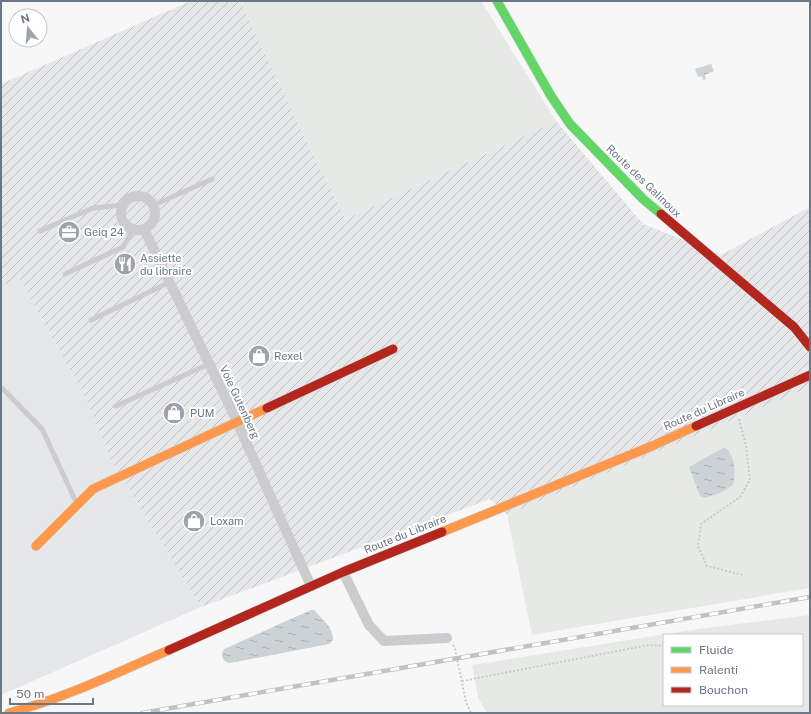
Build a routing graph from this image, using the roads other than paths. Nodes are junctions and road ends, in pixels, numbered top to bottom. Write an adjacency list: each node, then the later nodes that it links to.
1 (498, 1): 11 (street, Route des Galinoux)
2 (212, 179): 4 (lane)
3 (123, 205): 4 (street); 6 (street); 7 (lane)
4 (154, 205): 5 (street)
5 (144, 229): 6 (street); 9 (street, Voie Gutenberg)
6 (133, 230): 8 (lane)
7 (40, 231)
8 (65, 274)
9 (170, 282): 10 (lane); 13 (street, Voie Gutenberg)
10 (90, 320)
11 (810, 347)
12 (393, 349): 17 (street)
13 (209, 364): 16 (lane); 17 (street, Voie Gutenberg)
14 (810, 375): 20 (street, Route du Libraire)
15 (1, 387): 18 (lane)
16 (116, 406)
17 (237, 421): 18 (street); 21 (street, Voie Gutenberg)
18 (78, 504): 19 (street)
19 (36, 546)
20 (343, 572): 21 (street, Route du Libraire); 22 (street)
21 (311, 586): 23 (street, Route du Libraire)
22 (447, 638)
23 (8, 713)

